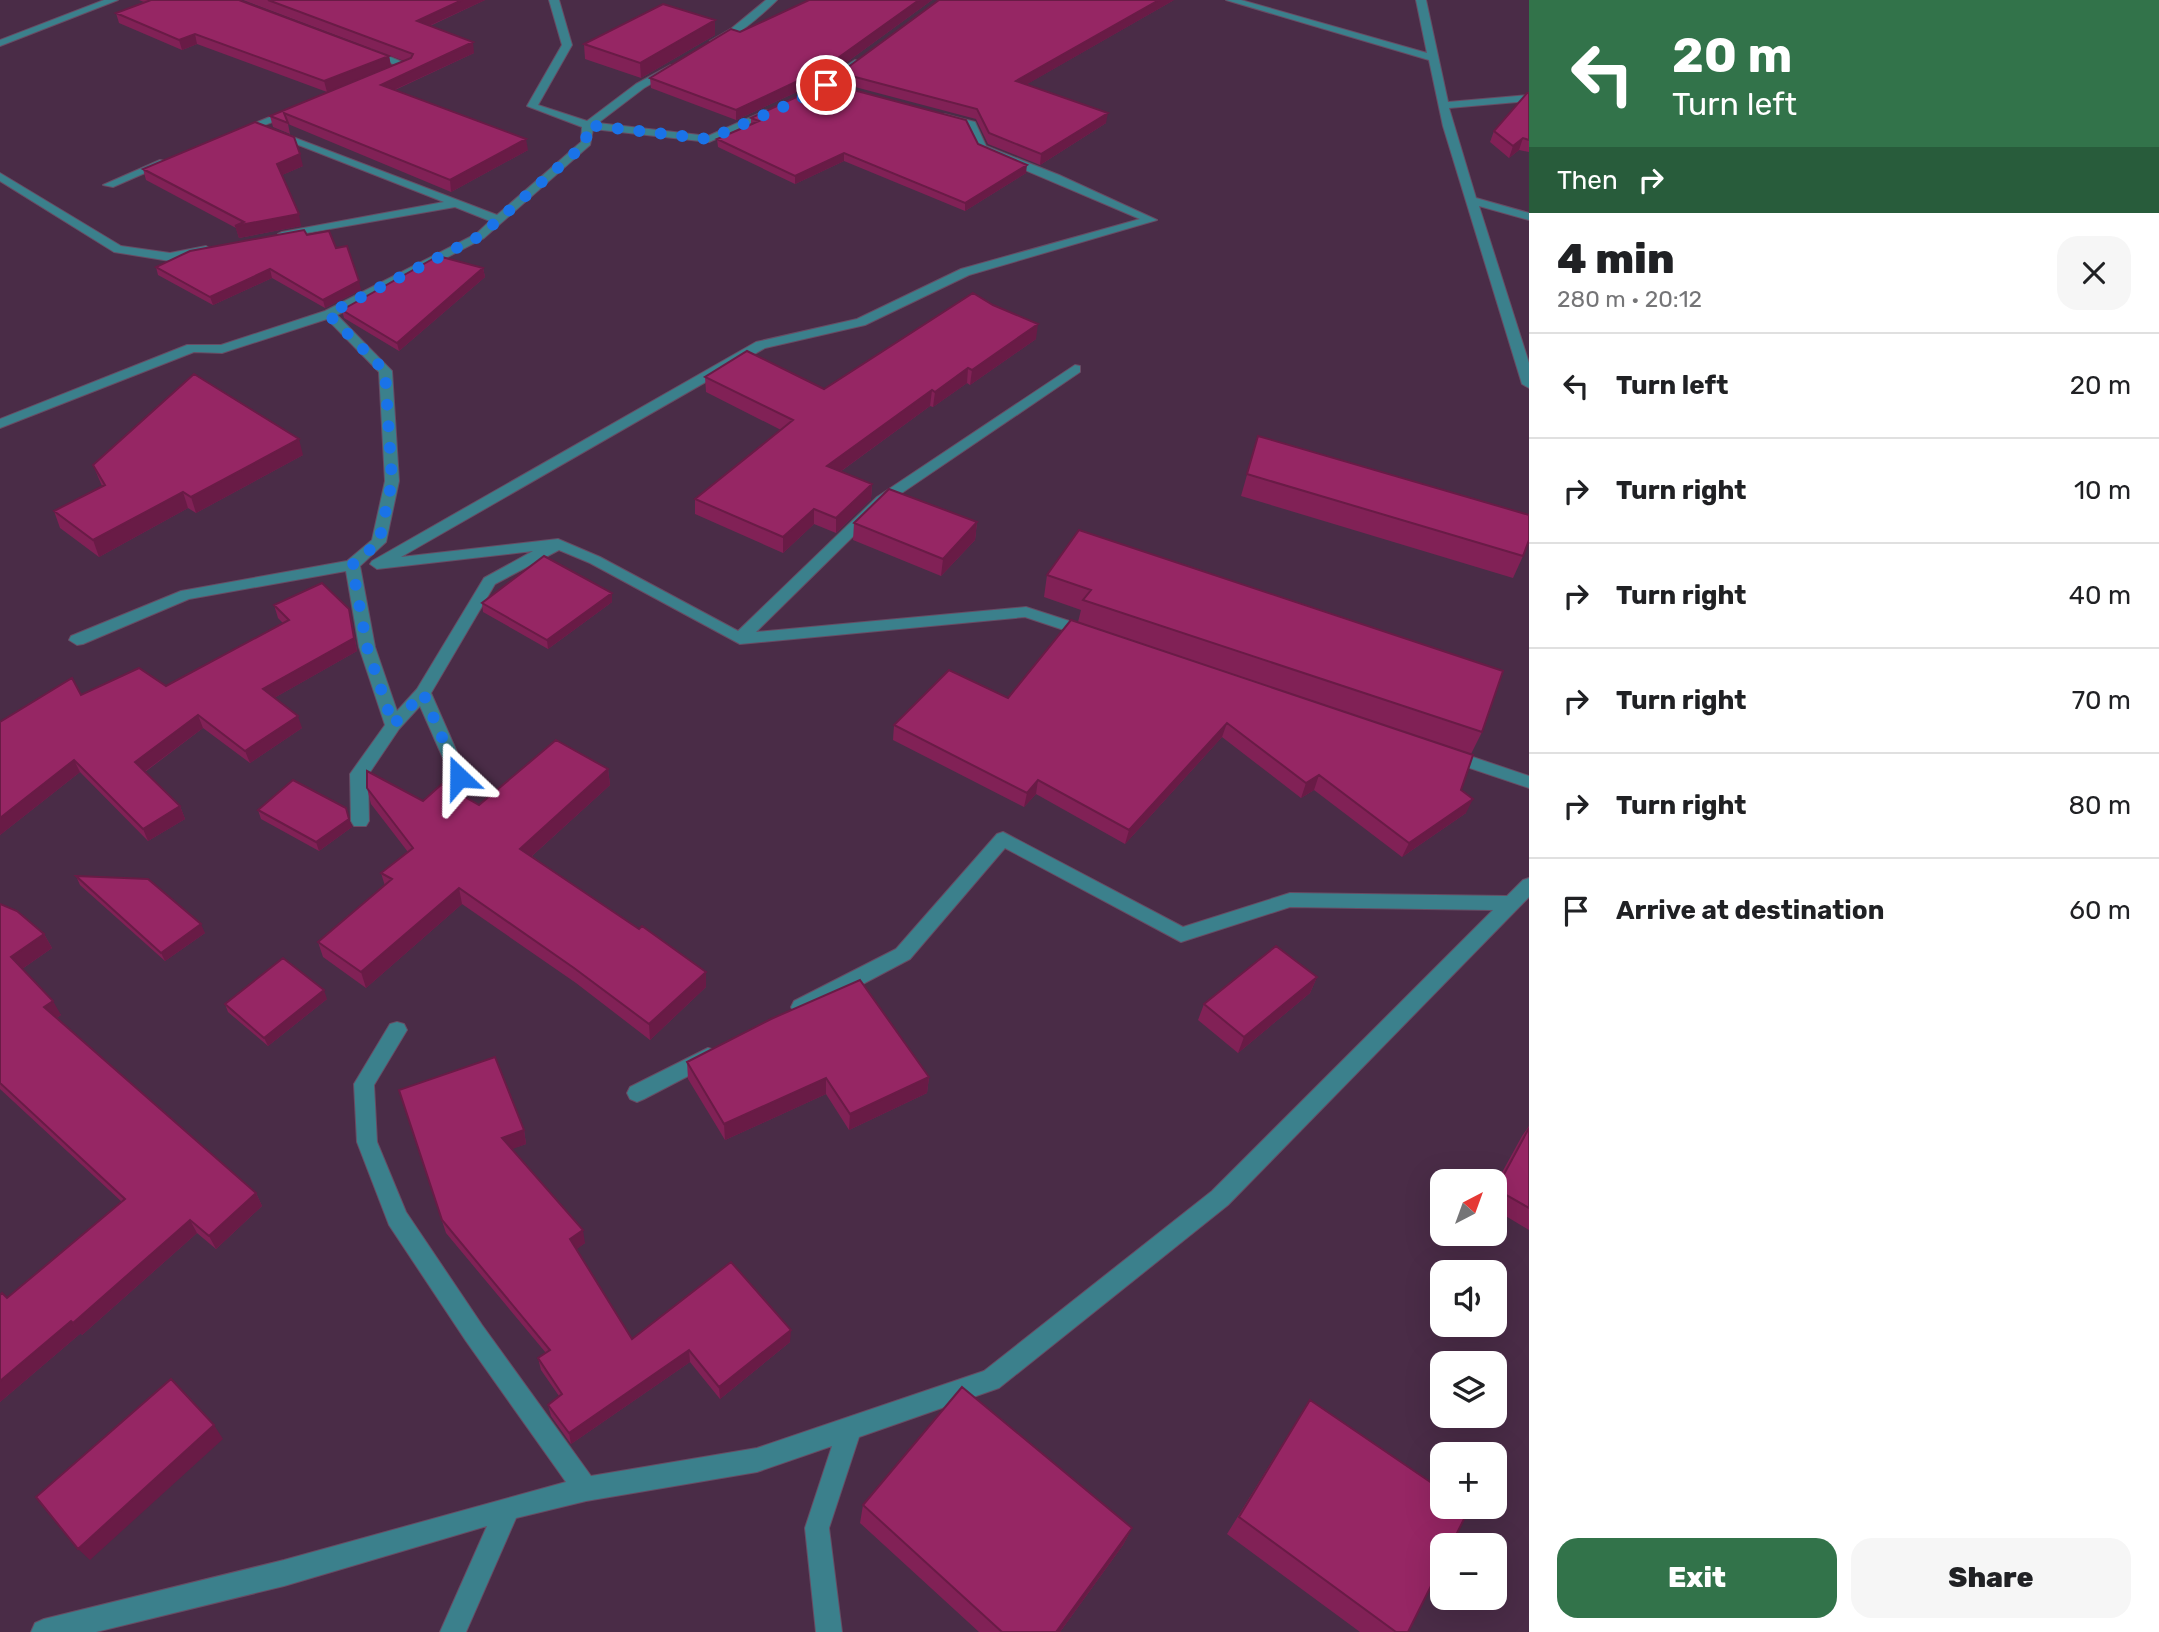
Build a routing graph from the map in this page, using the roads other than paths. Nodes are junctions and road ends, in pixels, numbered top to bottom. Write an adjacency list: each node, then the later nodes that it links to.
1 (113, 0): 6 (street)
2 (554, 0): 19 (street)
3 (772, 0): 8 (street)
4 (1231, 0): 10 (street)
5 (1421, 0): 10 (street)
6 (0, 43)
7 (356, 47): 12 (street)
8 (705, 47)
9 (871, 52): 14 (street)
10 (1433, 58): 15 (street)
11 (684, 59): 19 (street)
12 (382, 76)
13 (1529, 98): 15 (street)
14 (794, 102)
15 (1444, 105): 25 (street)
16 (304, 106): 20 (street)
17 (782, 107): 19 (street)
18 (935, 114): 36 (street)
19 (587, 125): 28 (street)
20 (253, 126): 21 (street); 26 (street)
21 (229, 136)
22 (181, 155): 24 (street)
23 (0, 176): 30 (street)
24 (108, 184)
25 (1471, 201): 27 (street); 33 (street)
26 (456, 203): 28 (street); 29 (street)
27 (1529, 217)
28 (498, 220): 31 (street)
29 (263, 239)
30 (224, 247)
31 (328, 314): 34 (street); 37 (street)
32 (1075, 369): 38 (street)
33 (1529, 384)
34 (0, 424)
35 (558, 544): 36 (street); 38 (street); 41 (street)
36 (377, 564): 37 (street)
37 (352, 565): 40 (street); 42 (street)
38 (740, 639): 39 (street)
39 (1105, 639)
40 (77, 640)
41 (423, 693): 42 (street); 44 (street)
42 (393, 725): 46 (street)
43 (1436, 751): 45 (street)
44 (459, 777)
45 (1529, 782)
46 (360, 821)
47 (1529, 885): 48 (street)
48 (1511, 903): 49 (street); 53 (street)
49 (782, 1017)
50 (397, 1030): 54 (street)
51 (722, 1049): 52 (street)
52 (637, 1093)
53 (850, 1429): 54 (street); 58 (street)
54 (586, 1489): 55 (street)
55 (508, 1508): 56 (street); 57 (street)
56 (44, 1632)
57 (453, 1632)
58 (830, 1632)

